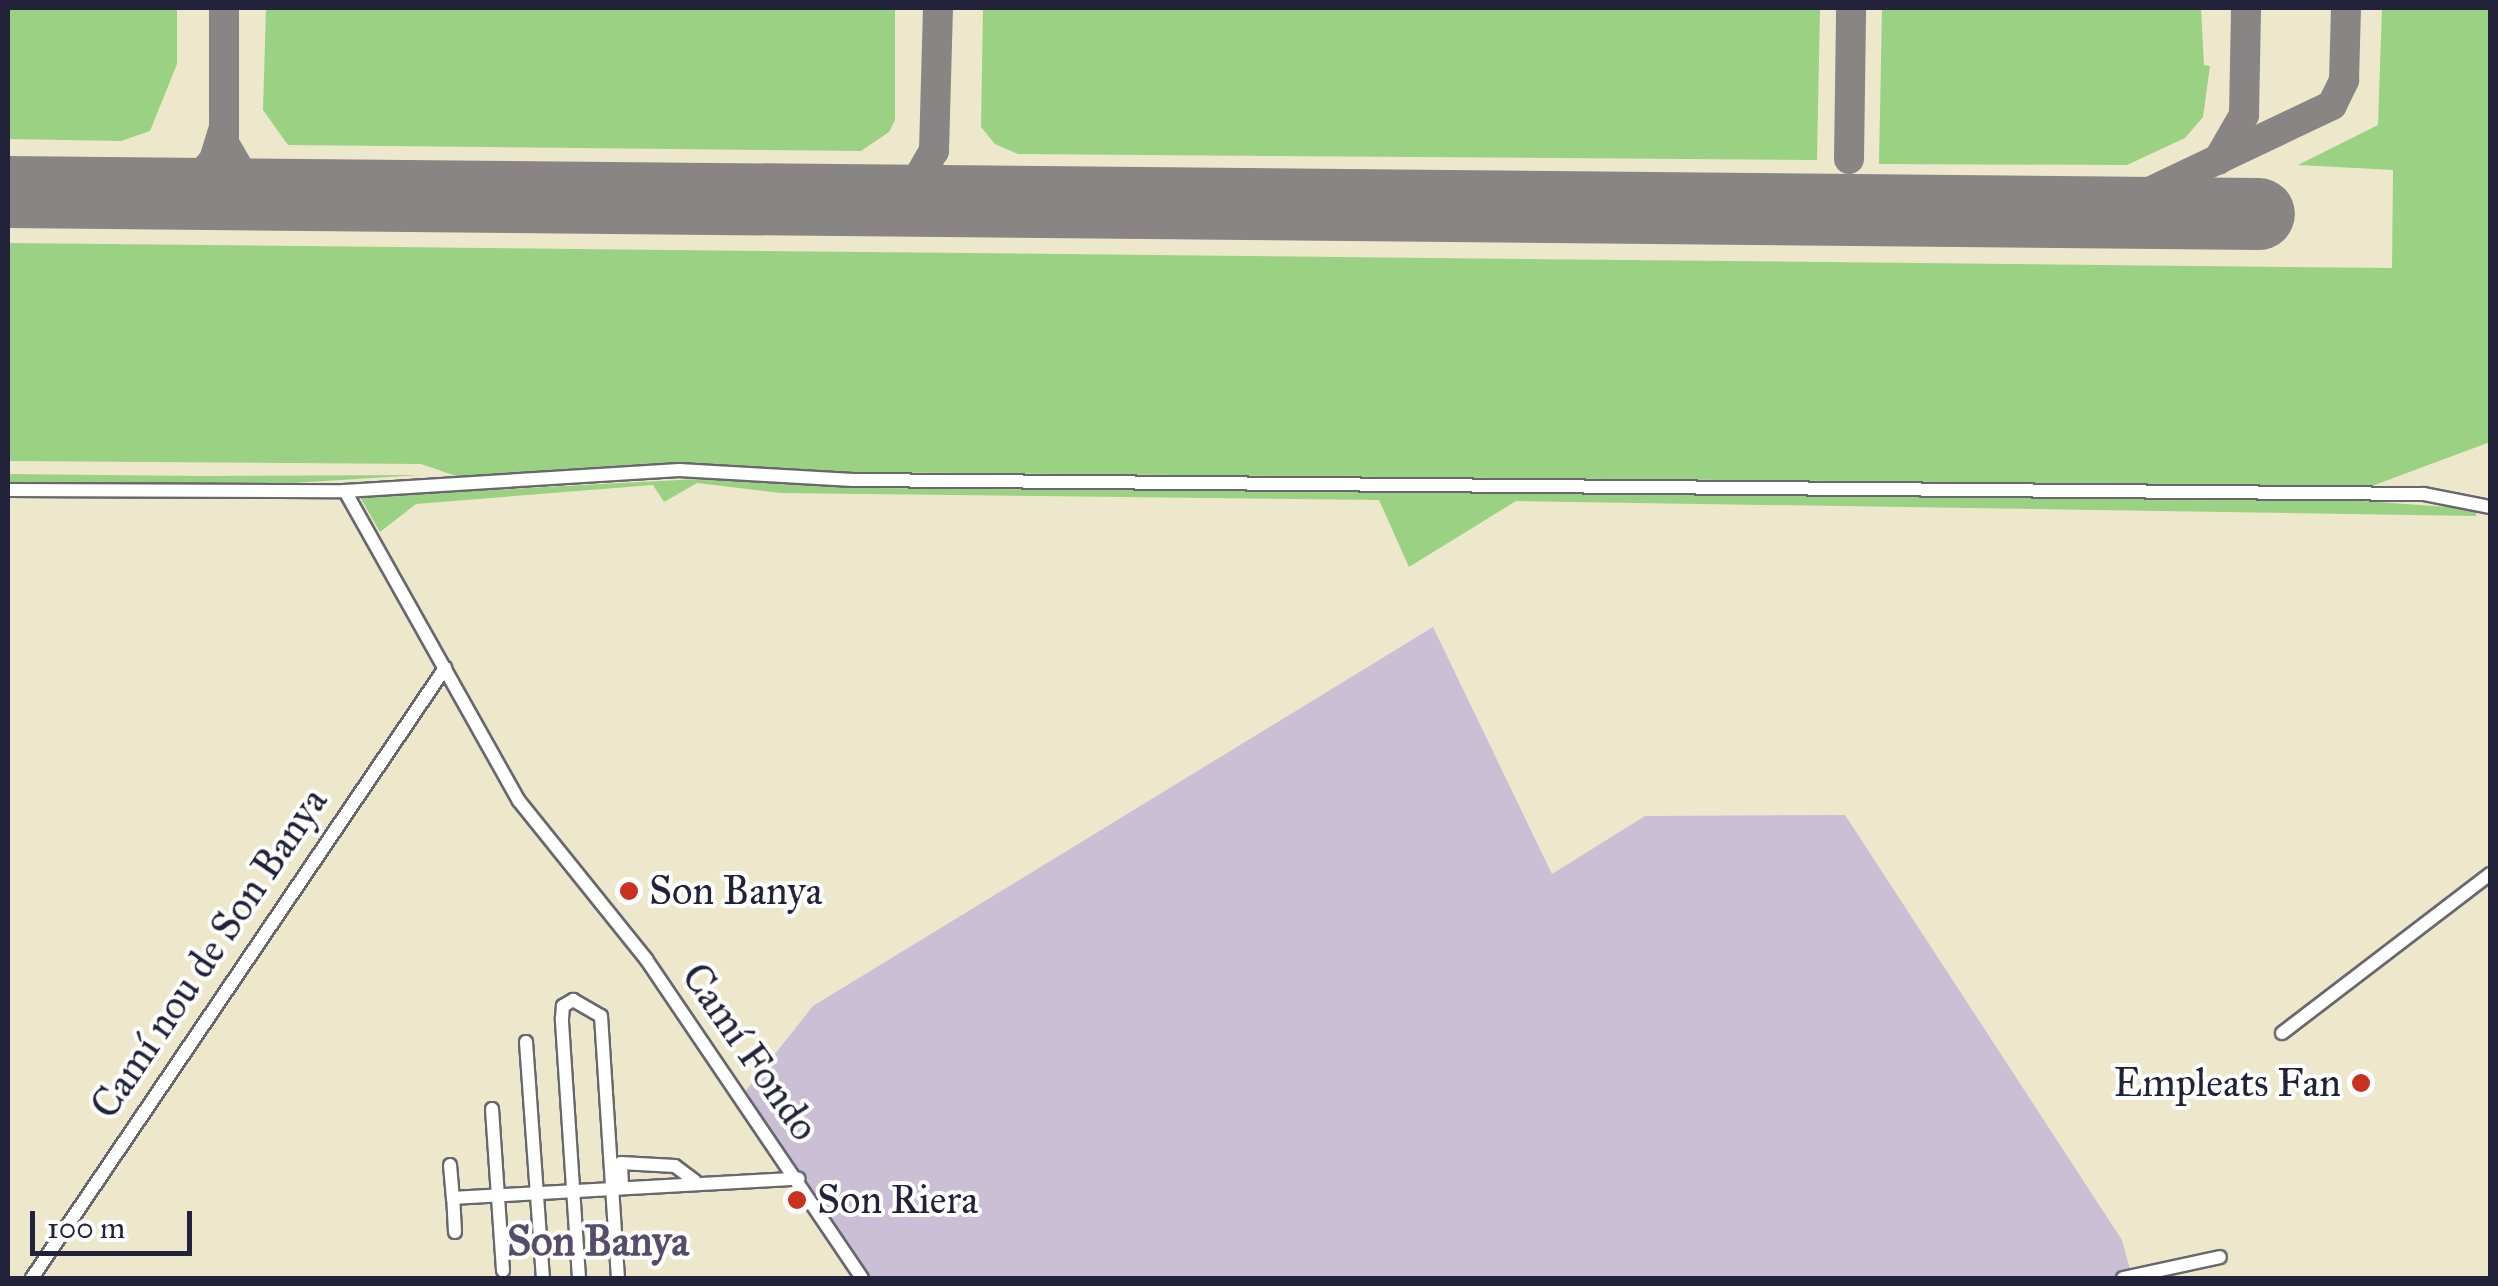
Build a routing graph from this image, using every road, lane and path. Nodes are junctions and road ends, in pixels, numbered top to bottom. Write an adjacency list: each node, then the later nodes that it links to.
1 (8, 490): 2 (street)
2 (345, 490): 3 (street); 4 (street, Camí Fondo)
3 (2484, 504)
4 (446, 668): 10 (street, Camí Fondo); 21 (street, Camí nou de Son Banya)
5 (2490, 874): 6 (street)
6 (2282, 1032)
7 (526, 1042): 14 (street)
8 (492, 1108): 15 (street)
9 (450, 1165): 16 (street)
10 (798, 1179): 11 (street); 20 (street, Camí Fondo)
11 (695, 1181): 12 (street); 12 (street)
12 (616, 1186): 13 (street); 13 (street); 24 (street)
13 (573, 1189): 14 (street); 23 (street)
14 (537, 1192): 15 (street); 22 (street)
15 (499, 1195): 16 (street); 19 (street)
16 (453, 1198): 17 (street)
17 (456, 1232)
18 (2220, 1256): 25 (street)
19 (503, 1271)
20 (854, 1274)
21 (32, 1278)
22 (543, 1278)
23 (579, 1278)
24 (618, 1278)
25 (2123, 1278)

